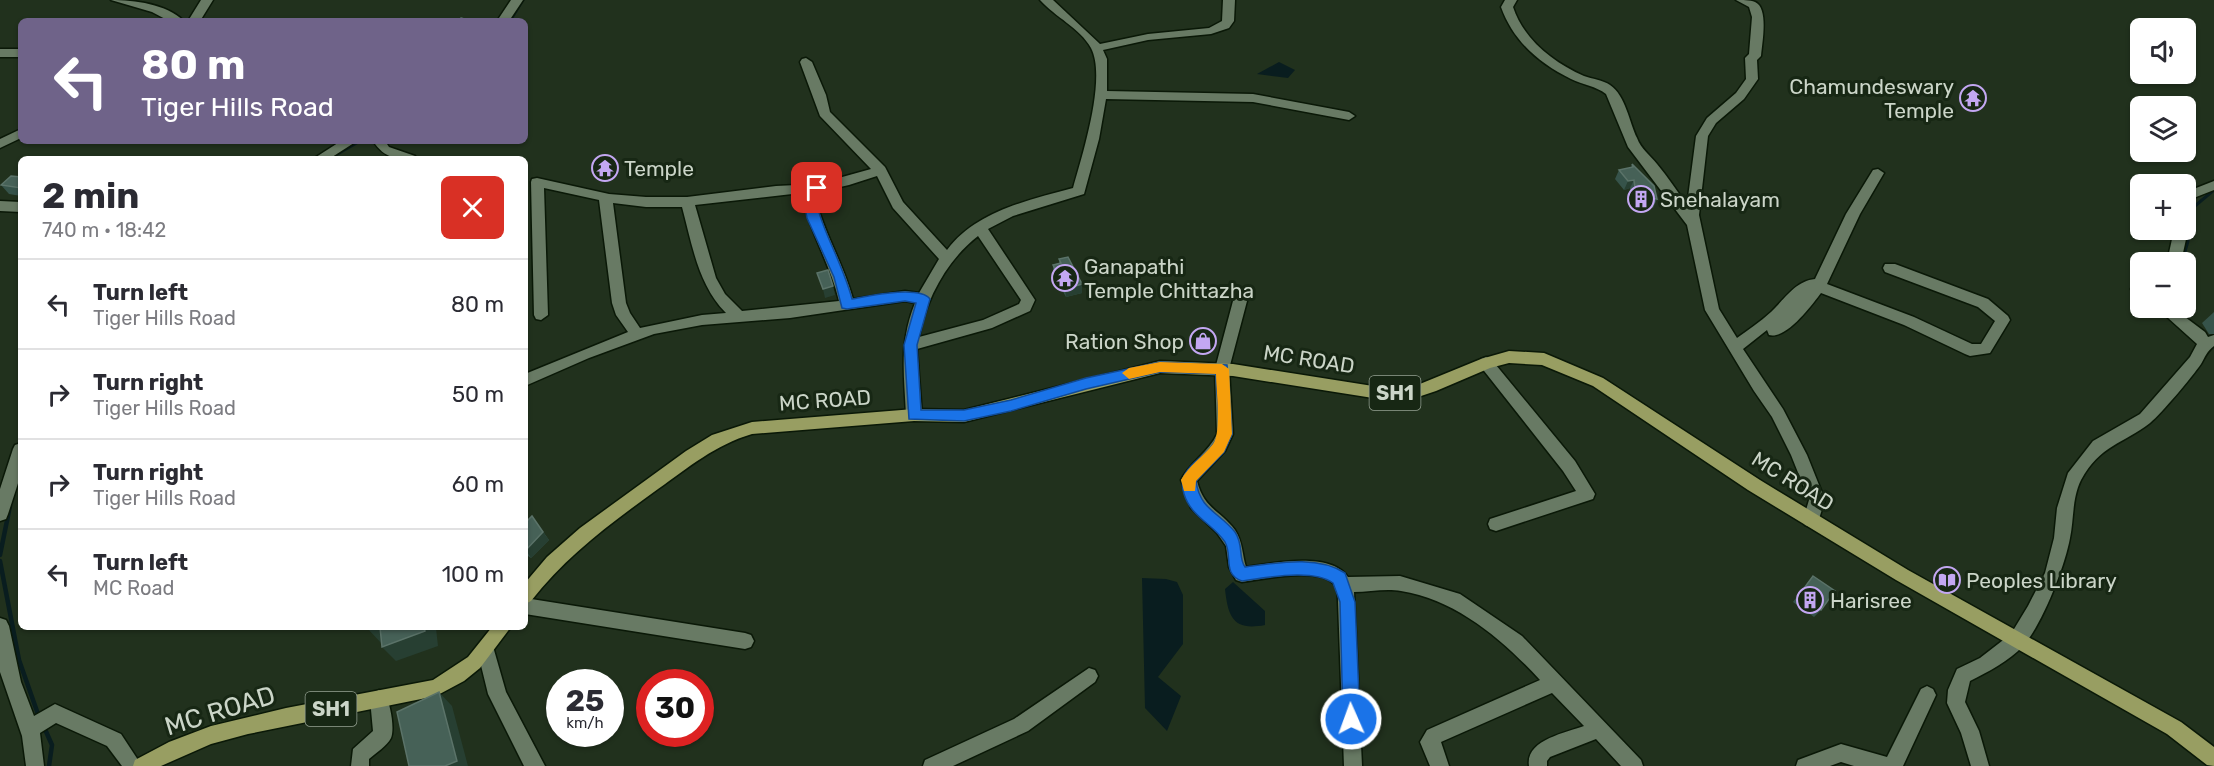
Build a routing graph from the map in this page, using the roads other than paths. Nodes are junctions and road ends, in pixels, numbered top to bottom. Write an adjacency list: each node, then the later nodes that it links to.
1 (117, 0): 8 (street)
2 (207, 0): 9 (street)
3 (517, 0): 10 (street)
4 (1046, 0): 11 (street)
5 (1229, 0): 11 (street)
6 (1511, 0): 33 (street)
7 (1742, 0): 33 (street)
8 (172, 18)
9 (196, 18)
10 (505, 18)
11 (1097, 48): 15 (street)
12 (0, 53): 13 (street)
13 (18, 53)
14 (806, 62): 23 (street)
15 (1102, 95): 16 (street); 34 (street)
16 (1349, 116)
17 (18, 135): 18 (street)
18 (0, 144)
19 (346, 144): 21 (street)
20 (382, 144): 22 (street)
21 (324, 156)
22 (402, 156)
23 (880, 170): 28 (street); 35 (street)
24 (1878, 173): 37 (street)
25 (531, 182): 29 (street); 41 (street)
26 (2214, 185): 27 (street)
27 (2196, 192)
28 (811, 194): 30 (street); 40 (street)
29 (605, 197): 30 (street); 45 (street)
30 (687, 202): 42 (street)
31 (0, 206): 32 (street)
32 (18, 207)
33 (1694, 224): 48 (street)
34 (979, 228): 35 (street); 47 (street)
35 (947, 259): 38 (street)
36 (1890, 268): 37 (street)
37 (1819, 285): 44 (street); 48 (street)
38 (924, 299): 40 (street); 47 (street)
39 (1240, 301): 50 (street)
40 (847, 304): 42 (street)
41 (541, 315)
42 (739, 317): 45 (street)
43 (2177, 318): 46 (street)
44 (1774, 331)
45 (637, 334): 51 (street)
46 (2210, 342): 63 (street)
47 (910, 345): 52 (street)
48 (1735, 347): 56 (street)
49 (1486, 363): 50 (main road, MC ROAD / SH1); 56 (main road, MC ROAD / SH1); 57 (street)
50 (1222, 369): 52 (main road, MC ROAD / SH1); 58 (street)
51 (528, 379)
52 (914, 415): 59 (main road, MC ROAD / SH1)
53 (18, 458): 55 (street)
54 (18, 496): 55 (street)
55 (2, 506)
56 (1811, 520): 63 (main road, MC ROAD / SH1)
57 (1496, 524)
58 (1343, 585): 67 (street); 79 (street)
59 (528, 592)
60 (528, 606): 64 (street)
61 (0, 626): 70 (street)
62 (500, 630): 65 (main road, MC ROAD / SH1)
63 (2017, 640): 72 (main road, MC ROAD / SH1); 86 (street)
64 (745, 641)
65 (486, 649): 69 (main road, MC ROAD / SH1); 77 (street)
66 (1089, 676): 78 (street)
67 (1554, 682): 71 (street); 80 (street)
68 (1927, 695): 85 (street)
69 (379, 699): 75 (main road, MC ROAD / SH1); 76 (street)
70 (31, 728): 73 (street); 74 (street)
71 (1599, 729): 81 (street); 82 (street)
72 (2214, 759)
73 (35, 766)
74 (133, 766)
75 (142, 766)
76 (360, 766)
77 (536, 766)
78 (932, 766)
79 (1353, 766)
80 (1440, 766)
81 (1538, 766)
82 (1634, 766)
83 (1805, 766): 84 (street)
84 (1886, 766)
85 (1893, 766)
86 (1980, 766)

